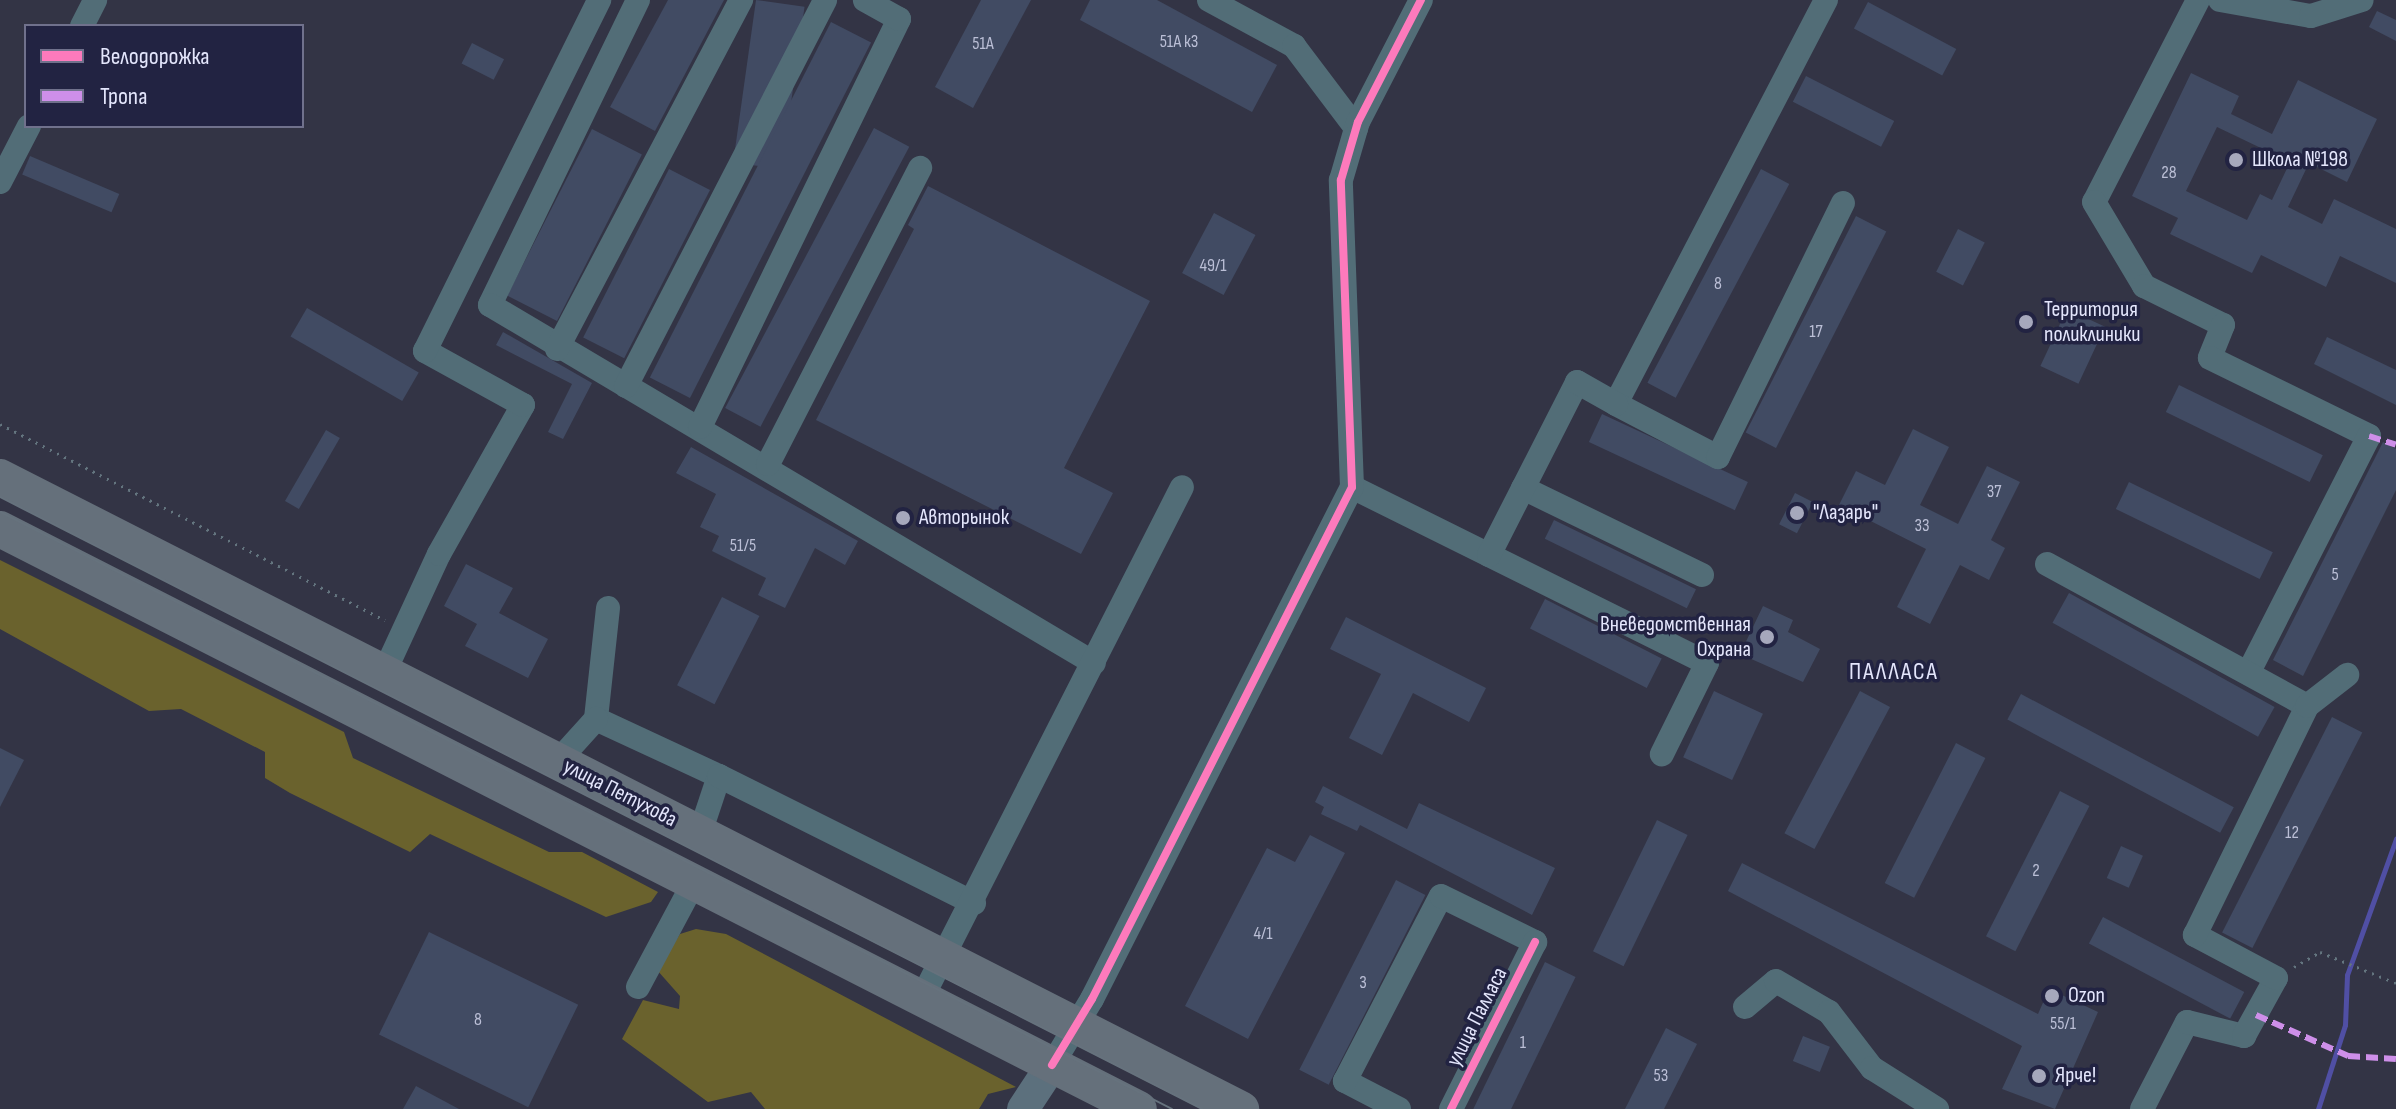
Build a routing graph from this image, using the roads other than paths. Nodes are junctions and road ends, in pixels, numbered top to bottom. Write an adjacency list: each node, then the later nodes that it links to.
1 (95, 0): 13 (street)
2 (599, 0): 34 (street)
3 (638, 0): 19 (street)
4 (741, 0): 19 (street)
5 (825, 0): 20 (street)
6 (865, 0): 22 (street)
7 (1209, 0): 15 (street)
8 (1421, 0): 15 (street)
9 (1826, 0): 21 (street)
10 (2198, 0): 35 (street)
11 (2220, 0): 12 (street)
12 (2362, 0)
13 (83, 24)
14 (28, 128): 17 (street)
15 (1356, 128): 26 (street)
16 (920, 168): 23 (street)
17 (0, 182)
18 (1843, 203): 21 (street)
19 (557, 349): 20 (street)
20 (626, 386): 22 (street)
21 (1616, 404): 27 (street)
22 (700, 427): 23 (street)
23 (768, 464): 33 (street)
24 (0, 477): 34 (highway, улица Петухова)
25 (1182, 487): 33 (street)
26 (1352, 487): 29 (street); 49 (street)
27 (1523, 488): 29 (street); 31 (street)
28 (0, 529): 43 (highway, улица Петухова)
29 (1489, 555): 39 (street)
30 (2047, 564): 35 (street)
31 (1702, 575)
32 (608, 608): 38 (street)
33 (1094, 663): 44 (street)
34 (384, 673): 40 (highway, улица Петухова)
35 (2248, 673): 37 (street)
36 (2347, 675): 37 (street)
37 (2307, 706): 57 (street)
38 (596, 719): 40 (street); 41 (street)
39 (1662, 754)
40 (558, 761): 42 (highway, улица Петухова)
41 (719, 776): 42 (street); 44 (street)
42 (700, 833): 45 (highway, улица Петухова)
43 (694, 882): 46 (street); 47 (highway, улица Петухова)
44 (974, 903): 45 (street)
45 (943, 957): 47 (street); 49 (highway, улица Петухова)
46 (638, 987)
47 (922, 998): 50 (highway, улица Петухова)
48 (1745, 1007): 56 (street)
49 (1076, 1025): 50 (street); 53 (highway, улица Петухова)
50 (1052, 1065): 51 (main road); 52 (highway, улица Петухова)
51 (1023, 1109)
52 (1139, 1109)
53 (1241, 1109)
54 (1399, 1109): 55 (street, улица Палласа)
55 (1451, 1109)
56 (1937, 1109)
57 (2142, 1109)

